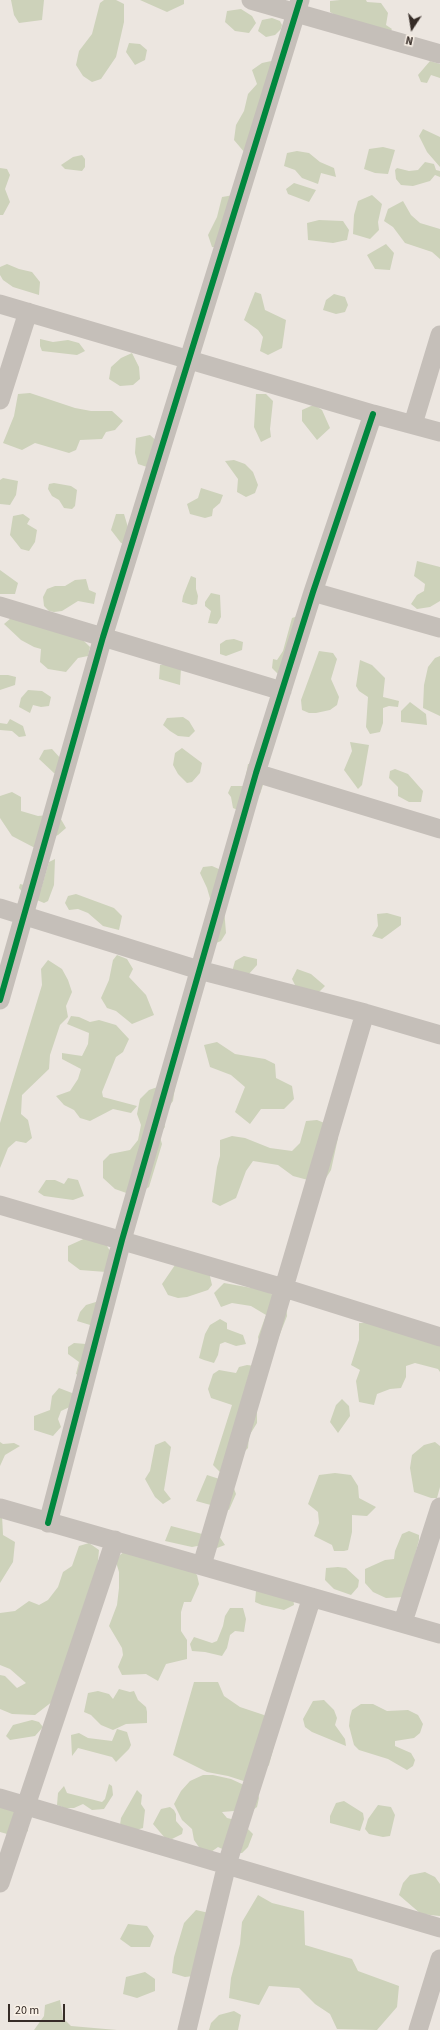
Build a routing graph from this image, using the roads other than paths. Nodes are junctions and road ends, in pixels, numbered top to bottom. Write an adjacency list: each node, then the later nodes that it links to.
1 (251, 0): 2 (street)
2 (298, 6): 3 (street); 7 (street)
3 (440, 54)
4 (0, 304): 5 (street)
5 (28, 312): 7 (street); 8 (street)
6 (440, 335): 10 (street)
7 (190, 359): 9 (street); 15 (street)
8 (0, 400)
9 (373, 414): 10 (street); 12 (street)
10 (412, 424): 11 (street)
11 (440, 432)
12 (313, 592): 14 (street); 16 (street)
13 (0, 606): 15 (street)
14 (440, 628)
15 (103, 637): 16 (street); 20 (street)
16 (282, 692): 17 (street)
17 (256, 773): 18 (street); 21 (street)
18 (440, 829)
19 (0, 908): 20 (street)
20 (25, 916): 21 (street); 22 (street)
21 (199, 970): 23 (street); 26 (street)
22 (0, 1000)
23 (365, 1013): 24 (street); 27 (street)
24 (440, 1035)
25 (0, 1204): 26 (street)
26 (122, 1240): 27 (street); 31 (street)
27 (284, 1288): 28 (street); 33 (street)
28 (440, 1336)
29 (440, 1507): 35 (street)
30 (0, 1508): 31 (street)
31 (48, 1523): 32 (street)
32 (114, 1540): 33 (street); 38 (street)
33 (202, 1565): 34 (street)
34 (312, 1597): 35 (street); 39 (street)
35 (403, 1622): 36 (street)
36 (440, 1634)
37 (0, 1798): 38 (street)
38 (25, 1806): 39 (street); 40 (street)
39 (227, 1864): 41 (street); 43 (street)
40 (0, 1883)
41 (440, 1928)
42 (440, 1959): 44 (street)
43 (188, 2030)
44 (418, 2030)

